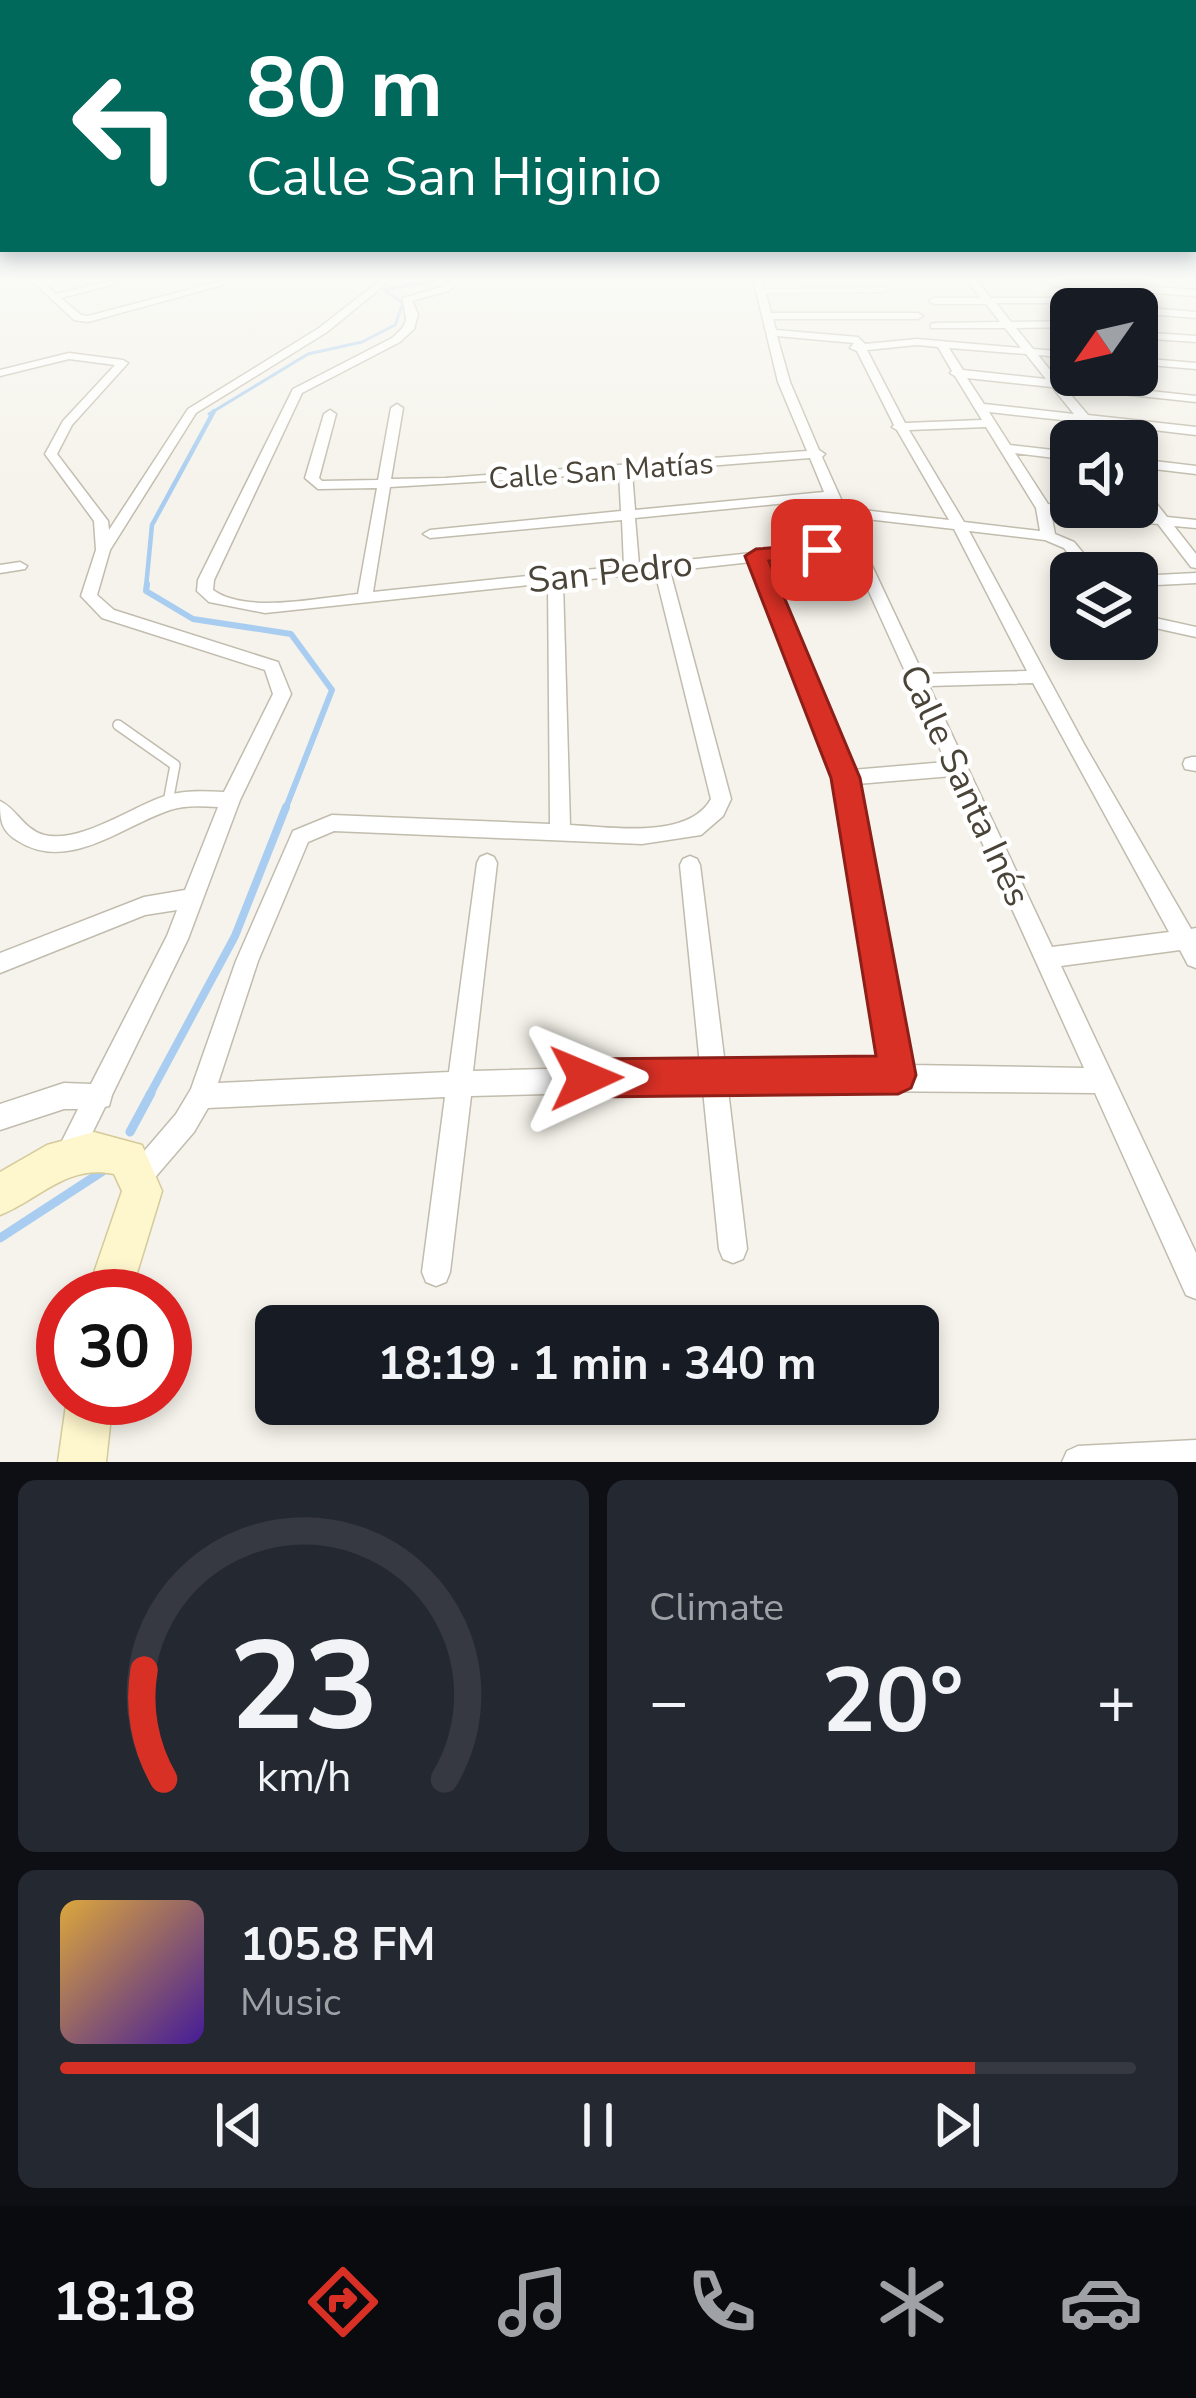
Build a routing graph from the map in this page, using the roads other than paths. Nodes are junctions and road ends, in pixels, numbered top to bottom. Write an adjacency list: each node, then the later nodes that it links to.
1 (297, 346): 44 (street)
2 (384, 346): 55 (street, San Pedro)
3 (777, 346): 29 (street, Calle Santa Inés)
4 (861, 346): 25 (street)
5 (942, 346): 13 (street)
6 (972, 346): 8 (street)
7 (1022, 346): 8 (street)
8 (1024, 350): 9 (street); 14 (street)
9 (1050, 353)
10 (1158, 364): 11 (street)
11 (1196, 367)
12 (0, 373): 44 (street)
13 (956, 373): 15 (street); 19 (street)
14 (1050, 383)
15 (1050, 384)
16 (1158, 395): 18 (street)
17 (1063, 396): 22 (street)
18 (1196, 399)
19 (978, 407): 22 (street); 23 (street)
20 (397, 408): 33 (street)
21 (330, 414): 33 (street, Calle San Matías)
22 (1086, 420)
23 (989, 423): 25 (street); 27 (street)
24 (1158, 427): 26 (street)
25 (898, 428): 40 (street)
26 (1196, 431)
27 (1007, 448): 28 (street); 35 (street)
28 (1050, 453)
29 (819, 454): 31 (street, Calle San Matías); 34 (street, Calle Santa Inés)
30 (1158, 465): 32 (street)
31 (625, 469): 33 (street, Calle San Matías); 37 (street)
32 (1196, 470)
33 (384, 485): 55 (street)
34 (836, 504): 37 (street); 40 (street); 43 (street, Calle Santa Inés)
35 (1042, 508): 38 (street); 42 (street)
36 (1158, 517): 38 (street)
37 (628, 518): 41 (street); 51 (street)
38 (1160, 520): 39 (street); 47 (street)
39 (1196, 524)
40 (960, 527): 42 (street); 58 (street)
41 (430, 534)
42 (1048, 536): 45 (street)
43 (855, 548): 46 (street, San Pedro); 59 (street, Calle Santa Inés)
44 (103, 550): 63 (street)
45 (1074, 552)
46 (756, 556): 49 (street, San Pedro); 62 (street)
47 (1196, 564)
48 (20, 566): 50 (street)
49 (661, 566): 51 (street, San Pedro); 66 (street)
50 (0, 569)
51 (632, 569): 52 (street, San Pedro)
52 (556, 577): 55 (street, San Pedro); 66 (street)
53 (1196, 578): 54 (street)
54 (1158, 579)
55 (365, 596)
56 (1158, 624): 57 (street)
57 (1196, 632)
58 (1034, 677): 59 (street); 70 (street)
59 (918, 680): 61 (street, Calle Santa Inés)
60 (118, 724): 64 (lane)
61 (958, 768): 62 (street); 71 (street, Calle Santa Inés)
62 (845, 778): 74 (street)
63 (230, 800): 64 (street); 69 (street)
64 (168, 802): 65 (street)
65 (2, 817)
66 (560, 832): 77 (street)
67 (487, 863): 75 (street)
68 (690, 865): 73 (street)
69 (192, 898): 72 (street); 78 (street)
70 (1192, 945): 71 (street)
71 (1046, 958): 76 (street, Calle Santa Inés)
72 (0, 963)
73 (710, 1075): 74 (street); 75 (street); 83 (street)
74 (898, 1075): 76 (street)
75 (462, 1081): 77 (street); 85 (street)
76 (1099, 1081): 86 (street, Calle Santa Inés)
77 (201, 1096): 81 (street)
78 (100, 1097): 79 (street); 80 (street)
79 (0, 1117)
80 (68, 1155): 81 (main road); 82 (main road)
81 (125, 1163): 84 (main road)
82 (0, 1195)
83 (733, 1249)
84 (118, 1269)
85 (436, 1272)
86 (1196, 1285)
87 (87, 1425): 89 (main road)
88 (1196, 1456): 90 (street)
89 (82, 1462)
90 (1078, 1462)

